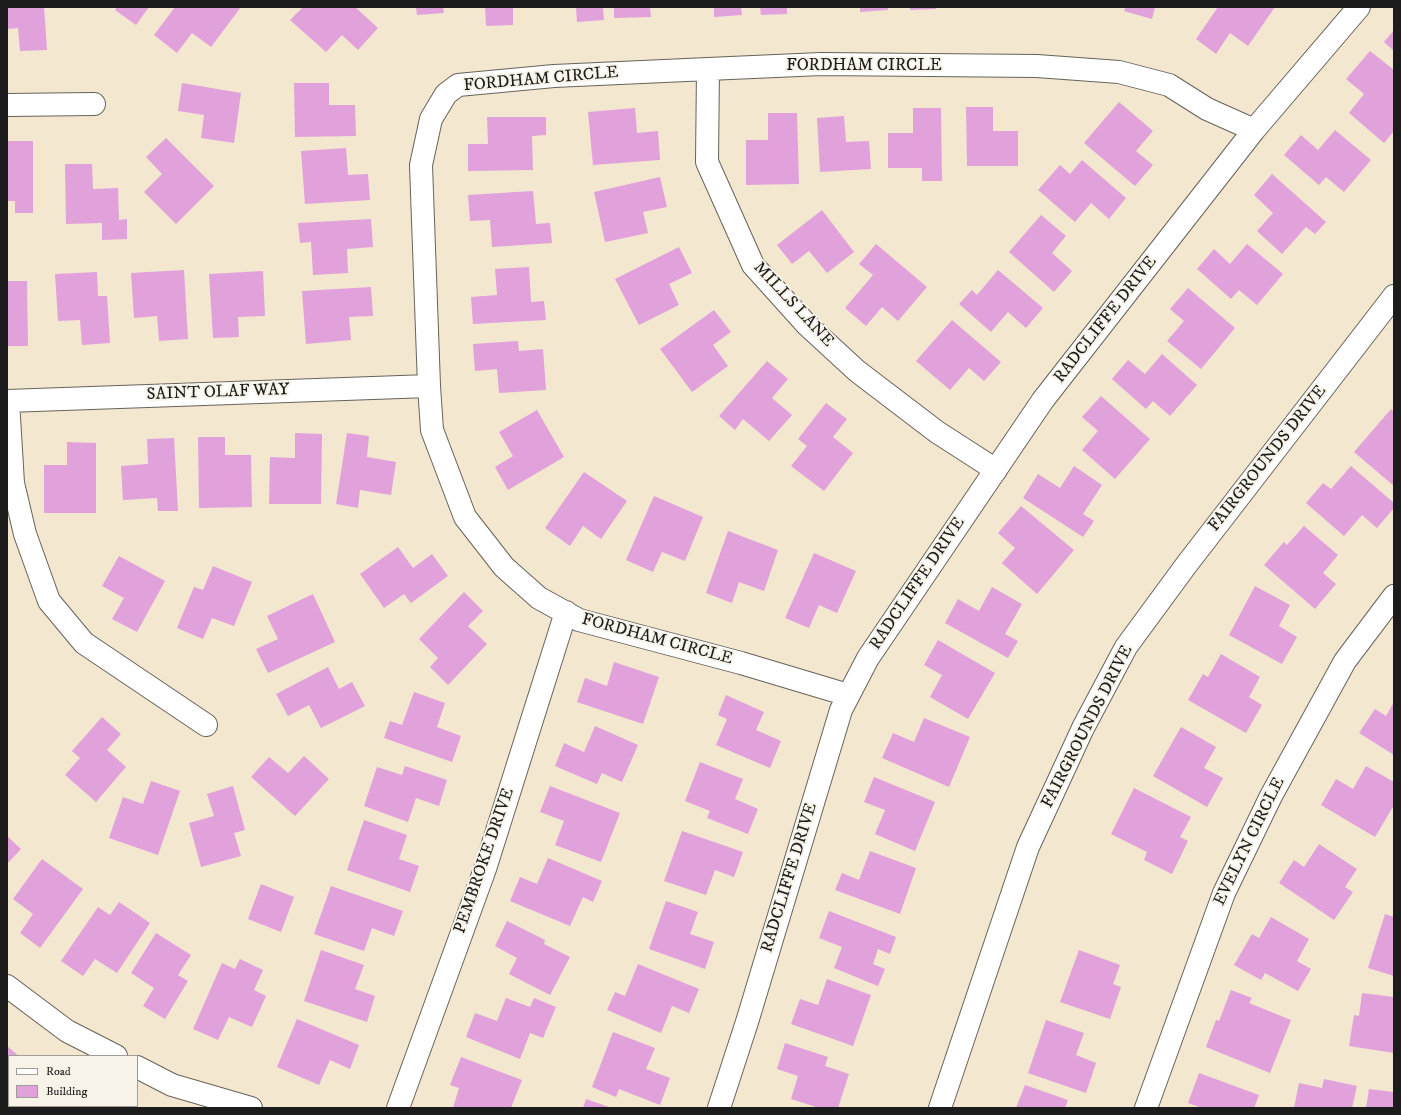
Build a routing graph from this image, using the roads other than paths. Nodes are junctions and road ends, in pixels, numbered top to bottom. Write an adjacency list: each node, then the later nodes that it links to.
1 (1359, 7): 5 (street, RADCLIFFE DRIVE)
2 (708, 69): 5 (street, FORDHAM CIRCLE); 7 (street, FORDHAM CIRCLE); 9 (street, MILLS LANE)
3 (94, 104): 4 (street)
4 (7, 105)
5 (1254, 130): 9 (street, RADCLIFFE DRIVE)
6 (1394, 296): 20 (street, FAIRGROUNDS DRIVE)
7 (429, 386): 8 (street, SAINT OLAF WAY); 11 (street, FORDHAM CIRCLE)
8 (8, 401): 13 (street)
9 (996, 470): 12 (street, RADCLIFFE DRIVE)
10 (1394, 596): 21 (street, EVELYN CIRCLE)
11 (566, 612): 12 (street, FORDHAM CIRCLE); 18 (street, PEMBROKE DRIVE)
12 (848, 695): 19 (street, RADCLIFFE DRIVE)
13 (206, 725)
14 (7, 986): 15 (street)
15 (114, 1055)
16 (138, 1068): 17 (street)
17 (251, 1108)
18 (398, 1108)
19 (719, 1108)
20 (940, 1108)
21 (1146, 1108)

